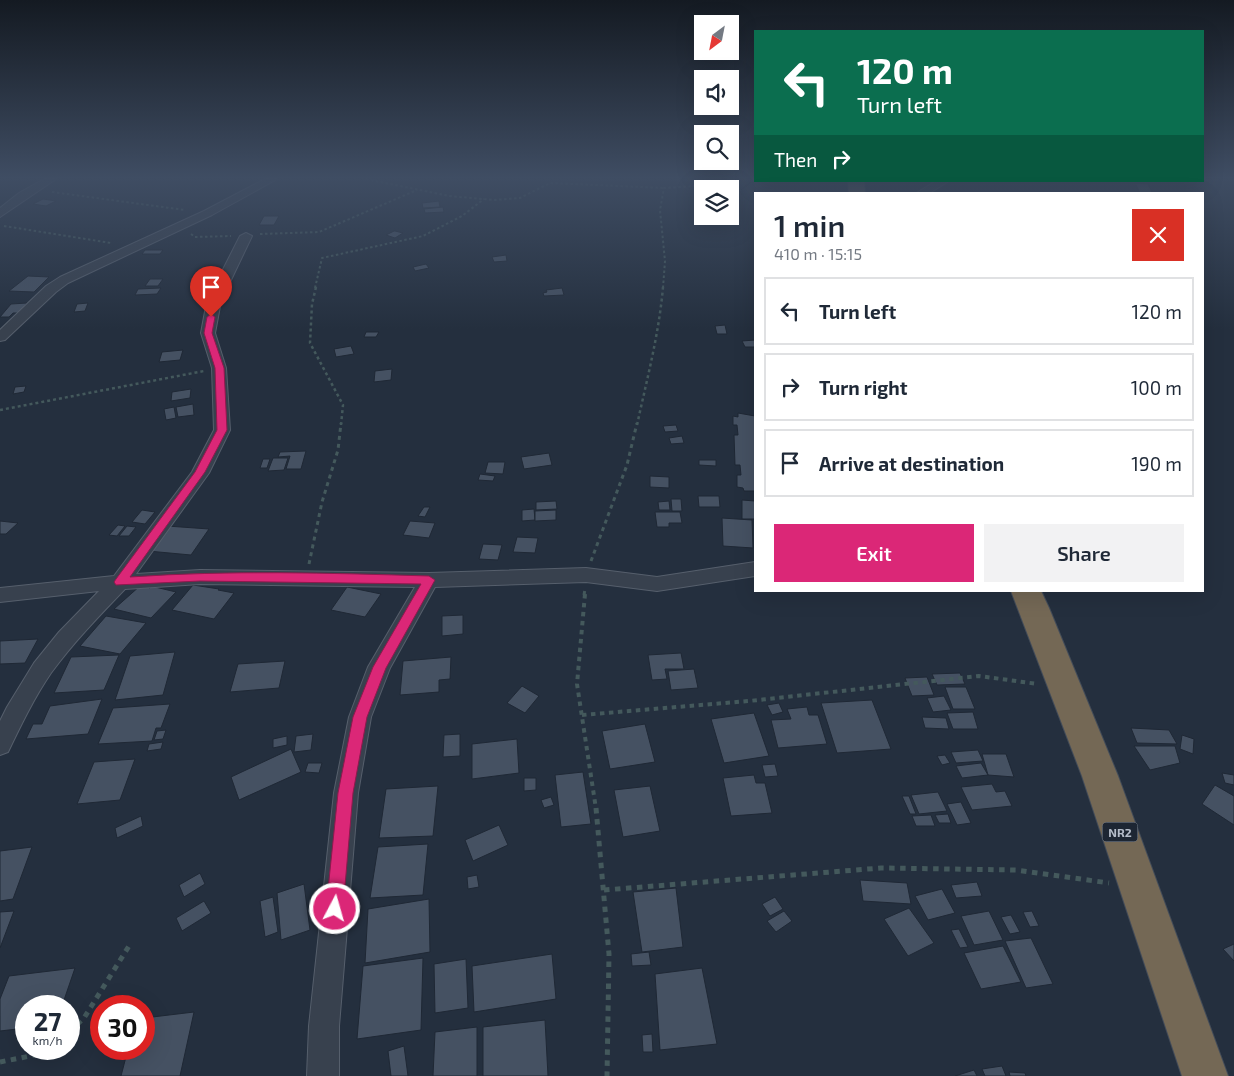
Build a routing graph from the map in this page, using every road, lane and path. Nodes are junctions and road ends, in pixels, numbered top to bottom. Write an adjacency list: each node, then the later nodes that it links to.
1 (30, 229): 7 (path)
2 (326, 229): 6 (path)
3 (436, 229): 13 (path)
4 (662, 229): 12 (path)
5 (170, 230): 6 (path); 7 (street)
6 (246, 236): 9 (street)
7 (132, 246): 8 (street)
8 (0, 337)
9 (219, 368): 10 (path); 15 (street)
10 (0, 410)
11 (754, 569): 12 (street)
12 (586, 575): 14 (street); 19 (path)
13 (307, 577): 14 (street); 15 (street)
14 (429, 580): 27 (street)
15 (120, 582): 17 (street); 20 (street)
16 (1026, 592): 18 (highway, NR2)
17 (0, 595)
18 (1066, 688): 19 (path); 21 (highway, NR2)
19 (582, 715): 22 (path)
20 (0, 745)
21 (1140, 887): 22 (path); 29 (highway, NR2)
22 (604, 890): 28 (path)
23 (129, 946): 24 (path)
24 (80, 1022)
25 (15, 1059): 26 (path)
26 (0, 1062)
27 (323, 1076)
28 (607, 1076)
29 (1205, 1076)

